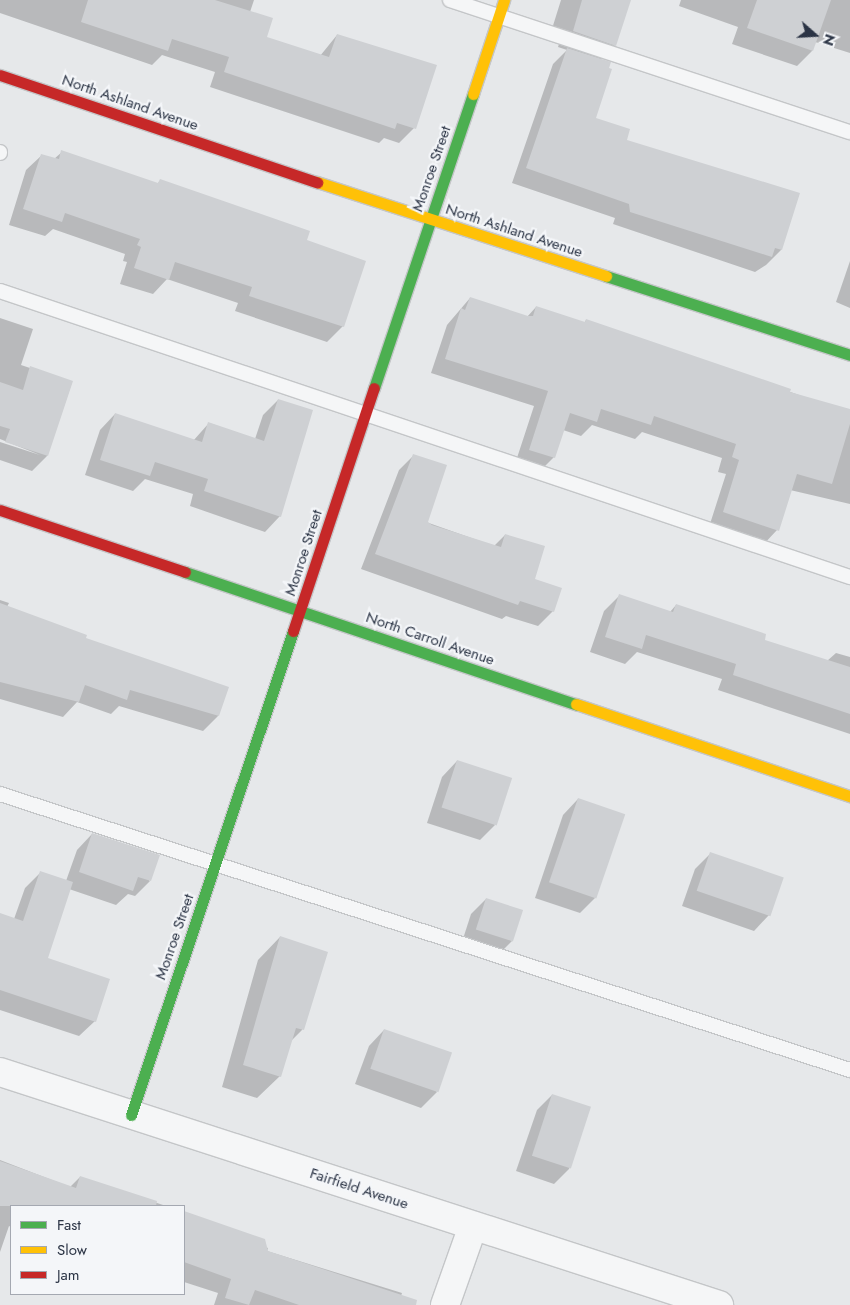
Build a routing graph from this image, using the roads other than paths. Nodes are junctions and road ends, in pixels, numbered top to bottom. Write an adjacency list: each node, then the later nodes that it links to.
1 (450, 0): 3 (lane)
2 (504, 0): 3 (street, Monroe Street)
3 (499, 16): 5 (lane); 6 (street, Monroe Street)
4 (0, 75): 6 (street, North Ashland Avenue)
5 (850, 132)
6 (431, 220): 8 (street, North Ashland Avenue); 9 (street, Monroe Street)
7 (0, 291): 9 (lane)
8 (850, 355)
9 (366, 412): 11 (lane); 12 (street, Monroe Street)
10 (0, 510): 12 (street, North Carroll Avenue)
11 (850, 577)
12 (300, 611): 14 (street, North Carroll Avenue); 15 (street, Monroe Street)
13 (0, 794): 15 (lane)
14 (850, 796)
15 (215, 865): 16 (lane); 18 (street, Monroe Street)
16 (850, 1070)
17 (0, 1072): 18 (street, Fairfield Avenue)
18 (131, 1115): 19 (street, Fairfield Avenue)
19 (473, 1226): 20 (street); 21 (street, Fairfield Avenue)
20 (445, 1305)
21 (719, 1305)

